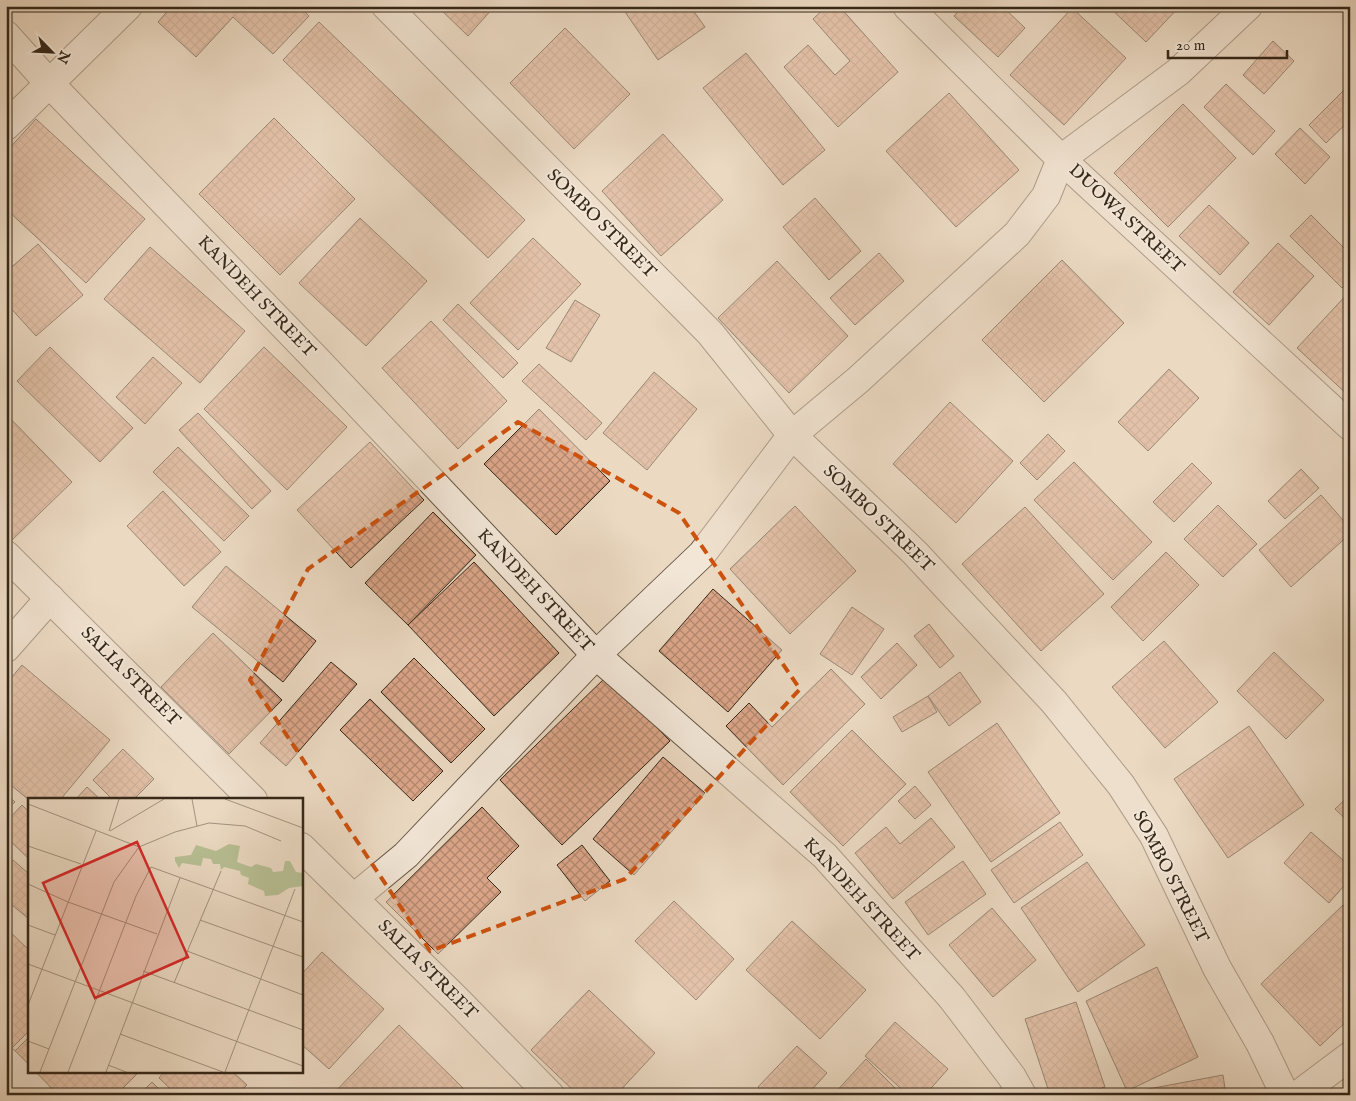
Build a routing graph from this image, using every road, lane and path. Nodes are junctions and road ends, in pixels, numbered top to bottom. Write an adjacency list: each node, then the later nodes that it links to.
1 (128, 6): 6 (street)
2 (386, 6): 10 (street, SOMBO STREET)
3 (907, 6): 8 (street, DUOWA STREET)
4 (1248, 6): 8 (street)
5 (6, 36): 6 (street, KANDEH STREET)
6 (49, 82): 7 (street); 14 (street, KANDEH STREET)
7 (6, 126)
8 (1061, 159): 9 (street, DUOWA STREET); 10 (street)
9 (1350, 426)
10 (792, 436): 14 (street); 23 (street, SOMBO STREET)
11 (6, 555): 12 (street, SALIA STREET)
12 (50, 598): 13 (street); 15 (street, SALIA STREET)
13 (6, 648)
14 (596, 655): 17 (street); 22 (street, KANDEH STREET)
15 (251, 798)
16 (302, 848): 17 (street, SALIA STREET)
17 (354, 898): 21 (street, SALIA STREET)
18 (1350, 1056): 24 (street)
19 (6, 1062): 20 (street)
20 (38, 1095)
21 (550, 1095)
22 (1022, 1095)
23 (1285, 1095)
24 (1298, 1095)

